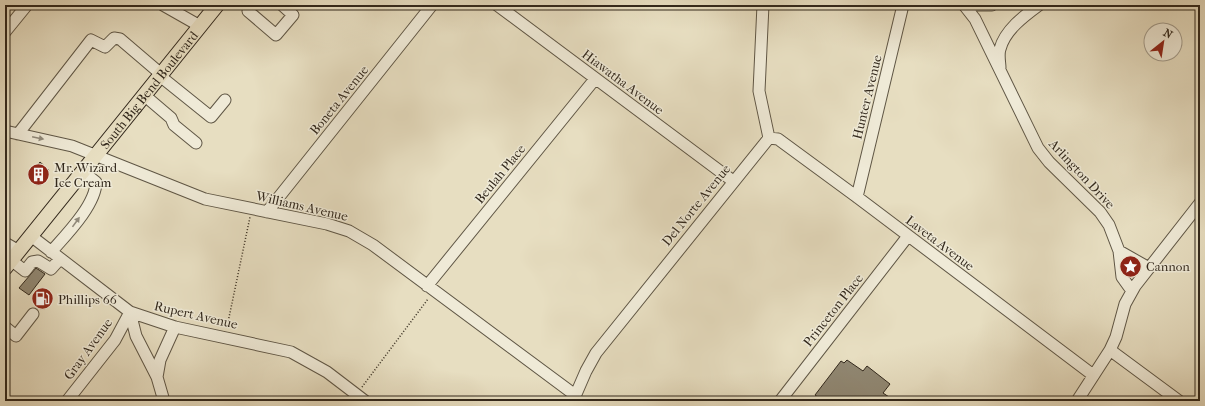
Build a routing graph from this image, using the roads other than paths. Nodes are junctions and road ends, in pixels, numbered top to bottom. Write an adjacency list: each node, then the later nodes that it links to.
1 (28, 5): 15 (street)
2 (163, 5): 14 (street)
3 (217, 5): 14 (main road, South Big Bend Boulevard)
4 (253, 5): 5 (street)
5 (282, 5)
6 (432, 5): 30 (street, Boneta Avenue)
7 (497, 5): 18 (street, Hiawatha Avenue)
8 (763, 5): 23 (street)
9 (903, 5): 28 (street, Hunter Avenue)
10 (964, 5): 16 (street, Arlington Drive)
11 (977, 5): 12 (street)
12 (992, 5)
13 (1039, 5): 16 (street, Arlington Drive)
14 (200, 26): 17 (main road, South Big Bend Boulevard)
15 (5, 32)
16 (1001, 74): 34 (street, Arlington Drive)
17 (160, 75): 19 (main road, South Big Bend Boulevard); 20 (street); 22 (street)
18 (595, 79): 27 (street, Hiawatha Avenue); 38 (street, Beulah Place)
19 (144, 95): 24 (street); 25 (main road, South Big Bend Boulevard)
20 (225, 100)
21 (5, 131): 22 (street, Williams Avenue)
22 (18, 134): 25 (street, Williams Avenue, one-way to 25)
23 (769, 138): 27 (street, Del Norte Avenue); 28 (street, Laveta Avenue)
24 (196, 143)
25 (95, 156): 26 (main road, South Big Bend Boulevard); 30 (street, Williams Avenue)
26 (82, 172): 31 (main road, South Big Bend Boulevard); 35 (street, one-way to 26)
27 (733, 181): 48 (street, Del Norte Avenue)
28 (857, 196): 32 (street, Laveta Avenue)
29 (1200, 204): 37 (street)
30 (267, 212): 38 (street, Williams Avenue)
31 (31, 236): 35 (street, Rupert Avenue); 36 (main road, South Big Bend Boulevard)
32 (908, 236): 45 (street, Laveta Avenue); 51 (street, Princeton Place)
33 (5, 243): 36 (street)
34 (1119, 251): 37 (street); 39 (street, Arlington Drive)
35 (56, 256): 36 (street); 40 (street, Rupert Avenue)
36 (12, 260)
37 (1149, 268): 39 (street)
38 (431, 288): 48 (street, Williams Avenue)
39 (1132, 291): 44 (street)
40 (130, 312): 43 (street, Rupert Avenue); 46 (street); 49 (street, Gray Avenue)
41 (33, 314): 42 (street)
42 (5, 327)
43 (175, 327): 46 (street); 47 (street, Rupert Avenue)
44 (1110, 350): 45 (street); 53 (street)
45 (1093, 375): 52 (street)
46 (157, 377): 50 (street)
47 (360, 398)
48 (574, 398)
49 (67, 401)
50 (164, 401)
51 (780, 401)
52 (1077, 401)
53 (1179, 401)

